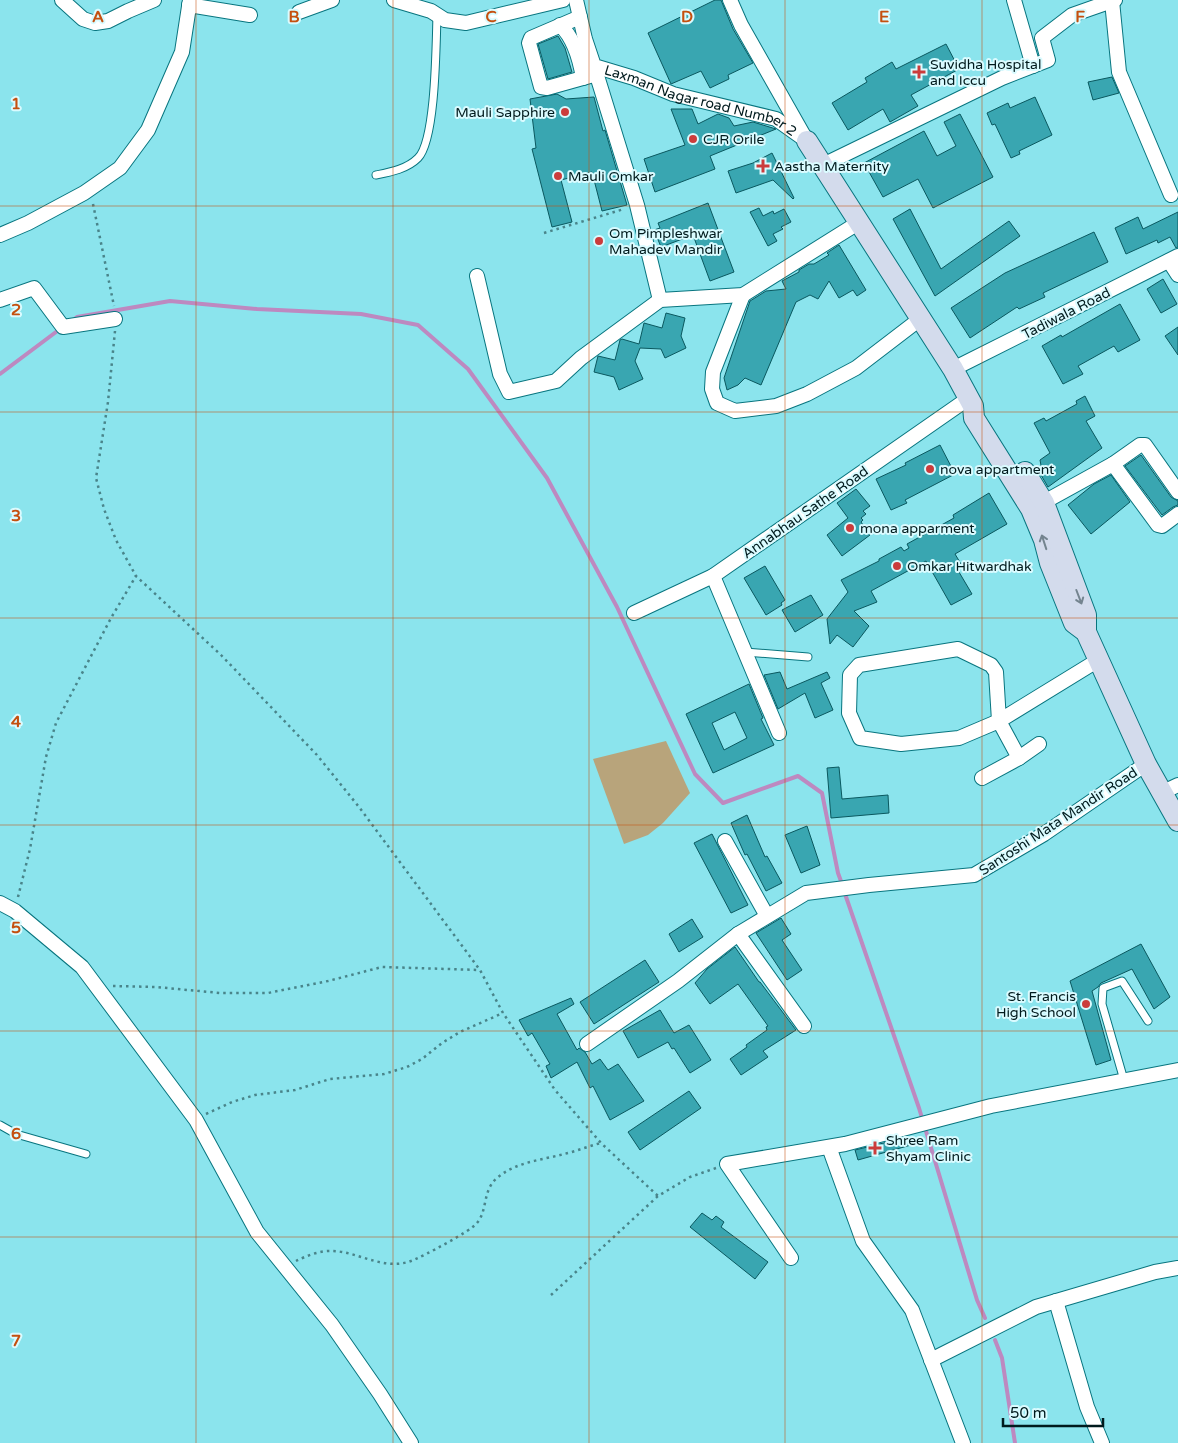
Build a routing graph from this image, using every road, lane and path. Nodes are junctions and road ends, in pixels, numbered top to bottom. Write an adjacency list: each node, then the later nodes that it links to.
1 (62, 0): 2 (street)
2 (154, 0)
3 (332, 0): 11 (street)
4 (394, 0): 13 (street)
5 (563, 0): 13 (street)
6 (576, 0): 14 (street, Laxman Nagar road Number 2)
7 (730, 0): 19 (street)
8 (1014, 0): 16 (street)
9 (1113, 0): 16 (street); 23 (street)
10 (190, 2): 12 (street); 22 (street)
11 (298, 12)
12 (250, 15)
13 (437, 15): 21 (lane)
14 (580, 17): 15 (street); 17 (street, Laxman Nagar road Number 2)
15 (560, 25): 18 (street); 18 (street)
16 (1033, 66): 20 (street)
17 (596, 70): 18 (street); 19 (street, Laxman Nagar road Number 2); 24 (street)
18 (583, 78)
19 (807, 141): 20 (street, Laxman Nagar road Number 2)
20 (823, 165): 25 (street, Laxman Nagar road Number 2)
21 (376, 176)
22 (94, 186): 27 (street); 34 (path)
23 (1171, 195)
24 (637, 205): 26 (path); 33 (street)
25 (858, 223): 31 (street); 35 (street, Laxman Nagar road Number 2)
26 (544, 233)
27 (0, 235)
28 (1174, 259): 29 (street); 37 (street, Tadiwala Road)
29 (1178, 275)
30 (477, 276): 33 (street)
31 (743, 295): 33 (street); 35 (street)
32 (0, 300): 36 (street)
33 (660, 300)
34 (114, 303)
35 (920, 319): 37 (street, Laxman Nagar road Number 2)
36 (115, 323): 43 (path)
37 (953, 369): 38 (street, Laxman Nagar road Number 2)
38 (971, 402): 41 (street); 44 (street, Annabhau Sathe Road)
39 (1113, 464): 40 (street); 41 (street); 42 (street)
40 (1178, 492)
41 (1038, 506): 48 (street)
42 (1178, 514)
43 (136, 576): 59 (path); 62 (path)
44 (713, 576): 45 (street, Annabhau Sathe Road); 46 (street)
45 (634, 613)
46 (745, 652): 47 (lane); 50 (street)
47 (808, 657)
48 (1100, 659): 49 (street); 53 (street)
49 (999, 721): 49 (street); 52 (street)
50 (781, 732)
51 (1039, 744): 52 (street)
52 (1019, 758): 54 (street)
53 (1146, 764): 55 (street); 60 (street, Santoshi Mata Mandir Road)
54 (982, 778)
55 (1169, 789): 56 (street)
56 (1178, 821)
57 (725, 841): 60 (street)
58 (0, 903): 59 (street)
59 (15, 911): 63 (street)
60 (767, 916): 61 (street, Santoshi Mata Mandir Road)
61 (738, 934): 66 (street); 67 (street, Santoshi Mata Mandir Road)
62 (480, 970): 63 (path); 64 (path)
63 (96, 985): 70 (street)
64 (503, 1013): 70 (path); 72 (path)
65 (1148, 1021): 69 (lane)
66 (804, 1026)
67 (587, 1044)
68 (1178, 1070): 69 (street)
69 (1124, 1080): 73 (street)
70 (196, 1120): 78 (street)
71 (0, 1125): 74 (lane)
72 (601, 1143): 76 (path); 78 (path)
73 (829, 1147): 75 (street); 82 (street)
74 (86, 1154)
75 (727, 1164): 76 (path); 77 (street)
76 (658, 1196): 80 (path)
77 (791, 1258)
78 (284, 1266): 83 (street)
79 (1178, 1268): 81 (street)
80 (551, 1295)
81 (1056, 1301): 82 (street); 85 (street)
82 (931, 1360): 84 (street)
83 (411, 1443)
84 (963, 1443)
85 (1102, 1443)

